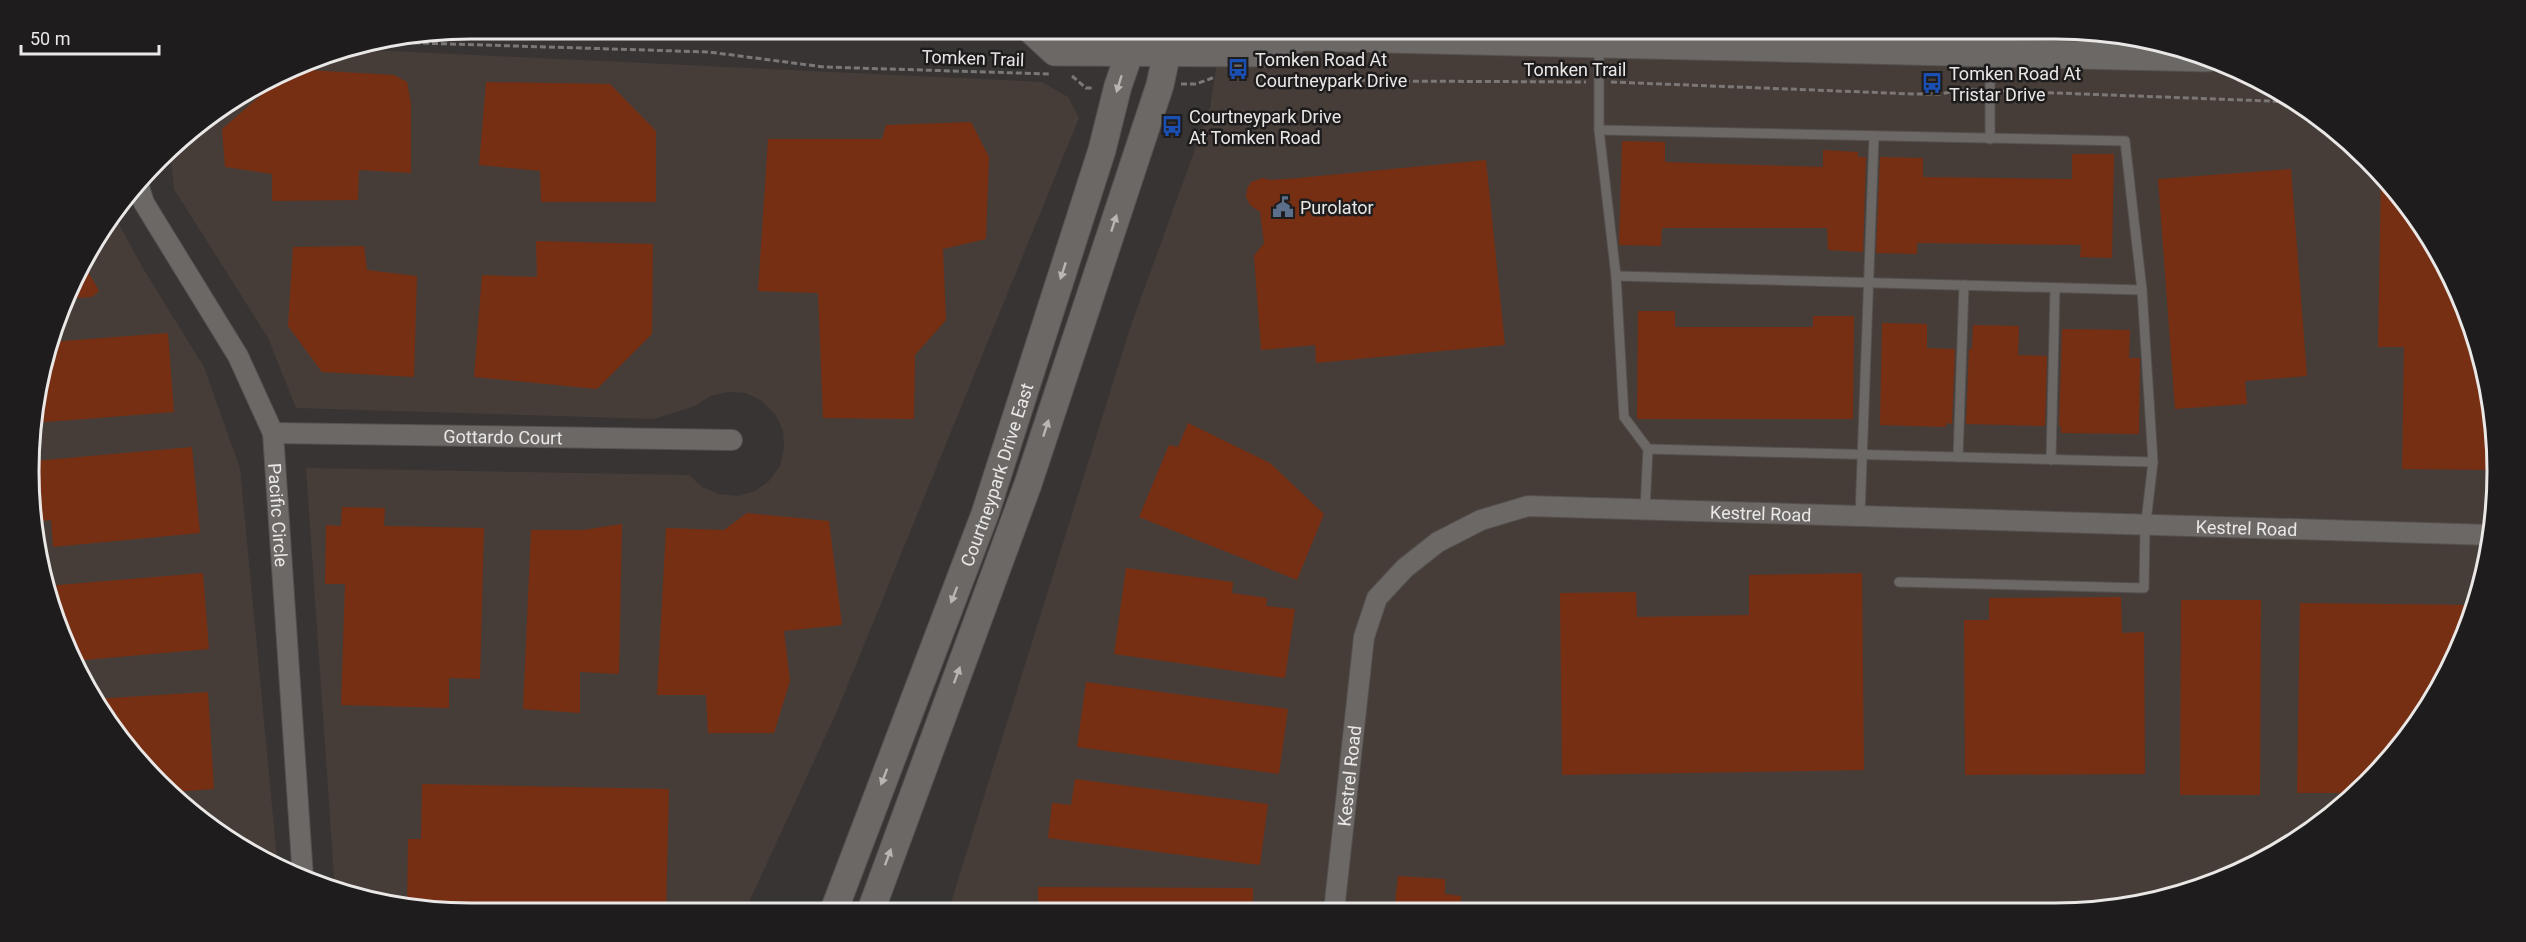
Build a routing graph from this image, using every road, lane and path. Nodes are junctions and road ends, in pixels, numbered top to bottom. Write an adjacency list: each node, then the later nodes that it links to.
1 (1041, 39): 4 (main road)
2 (1287, 39): 5 (main road)
3 (1478, 39): 8 (main road)
4 (1134, 41): 5 (main road); 42 (main road, Courtneypark Drive East, one-way to 42)
5 (1169, 41): 43 (main road, Courtneypark Drive East, one-way to 5)
6 (1991, 41): 8 (main road); 9 (main road); 22 (lane)
7 (416, 43): 11 (path, Tomken Trail)
8 (1599, 43): 14 (lane)
9 (2171, 55)
10 (1223, 74): 15 (path)
11 (1060, 75)
12 (1071, 75): 16 (path)
13 (1269, 75): 14 (path, Tomken Trail)
14 (1599, 82): 17 (path, Tomken Trail); 20 (lane)
15 (1196, 84)
16 (1086, 88)
17 (1955, 91)
18 (2024, 92): 19 (path)
19 (2278, 101)
20 (1599, 130): 21 (lane); 24 (lane)
21 (1874, 136): 22 (lane); 25 (lane)
22 (1990, 139): 28 (lane)
23 (141, 192): 29 (street, Pacific Circle)
24 (1616, 276): 25 (lane); 31 (lane)
25 (1869, 283): 26 (lane); 32 (lane)
26 (1964, 285): 27 (lane); 33 (lane)
27 (2055, 288): 28 (lane); 34 (lane)
28 (2142, 290): 35 (lane)
29 (273, 433): 30 (street, Gottardo Court); 41 (street, Pacific Circle)
30 (732, 440)
31 (1647, 449): 32 (lane); 36 (lane)
32 (1860, 455): 33 (lane); 37 (lane)
33 (1958, 457): 34 (lane)
34 (2051, 460): 35 (lane)
35 (2153, 462): 38 (lane)
36 (1645, 509): 37 (street, Kestrel Road); 44 (street, Kestrel Road)
37 (1860, 516): 38 (street, Kestrel Road)
38 (2146, 525): 39 (street, Kestrel Road); 40 (lane)
39 (2482, 535)
40 (1899, 582)
41 (302, 868)
42 (837, 903)
43 (874, 903)
44 (1335, 903)

